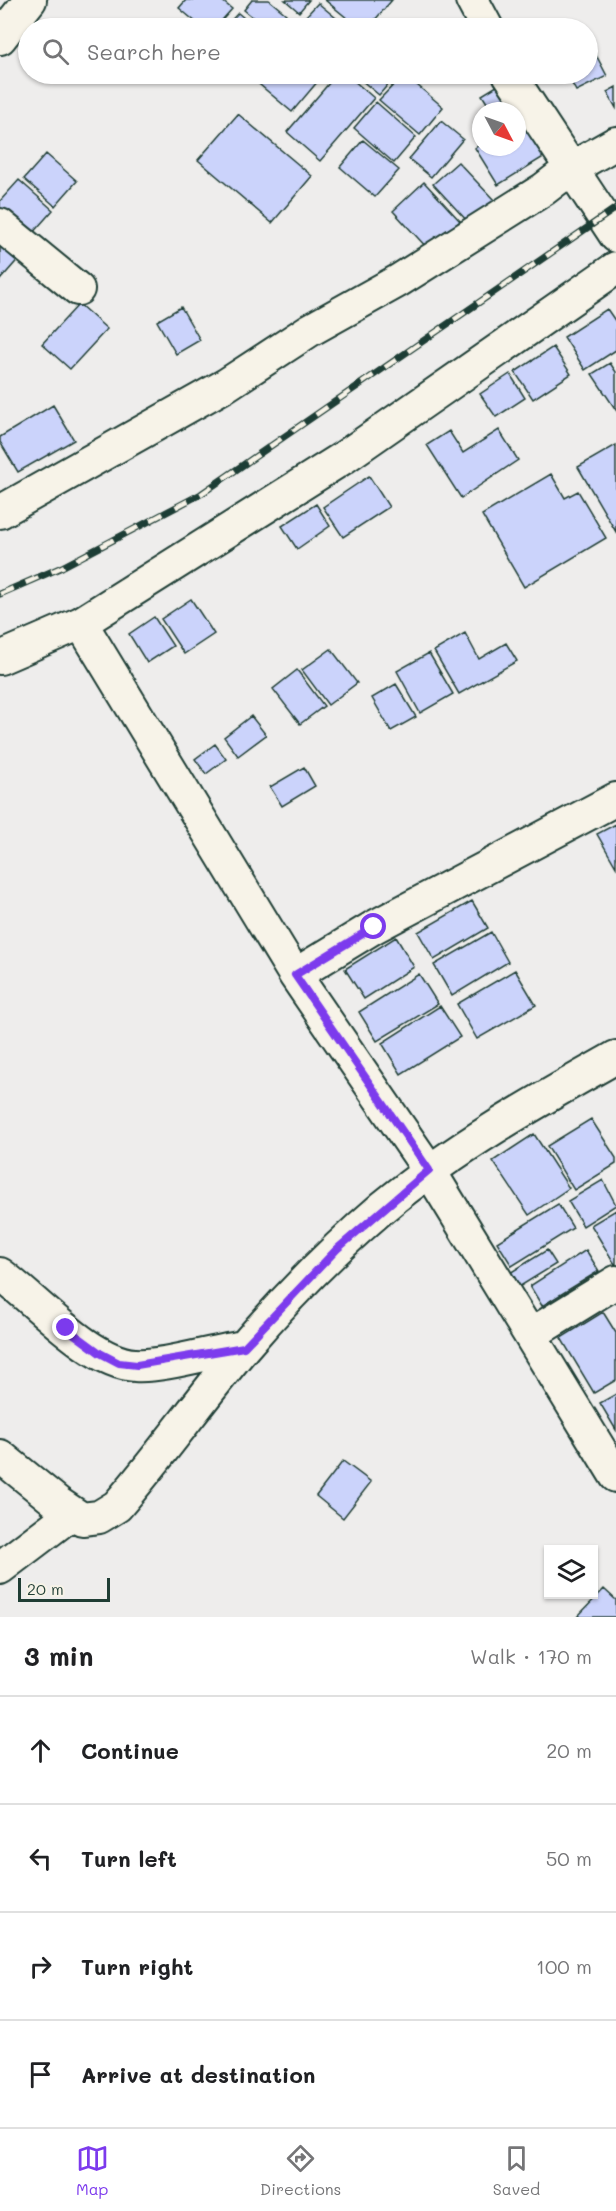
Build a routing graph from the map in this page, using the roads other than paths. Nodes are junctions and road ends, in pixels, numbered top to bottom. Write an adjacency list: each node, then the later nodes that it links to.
1 (30, 0): 4 (street)
2 (472, 0): 3 (street)
3 (482, 18)
4 (0, 38)
5 (515, 84): 7 (street)
6 (616, 143): 7 (street)
7 (570, 169): 9 (street); 12 (street)
8 (0, 225): 11 (street)
9 (616, 236)
10 (616, 268): 13 (street)
11 (78, 290)
12 (0, 512)
13 (81, 623): 14 (street); 16 (street)
14 (0, 658)
15 (616, 799): 16 (street)
16 (295, 975): 18 (street)
17 (616, 1057): 18 (street)
18 (429, 1170): 21 (street); 22 (street)
19 (0, 1274): 22 (street)
20 (616, 1282): 21 (street)
21 (530, 1335): 24 (street)
22 (244, 1347): 25 (street)
23 (0, 1456): 25 (street)
24 (616, 1476)
25 (71, 1514): 26 (street)
26 (0, 1568)

